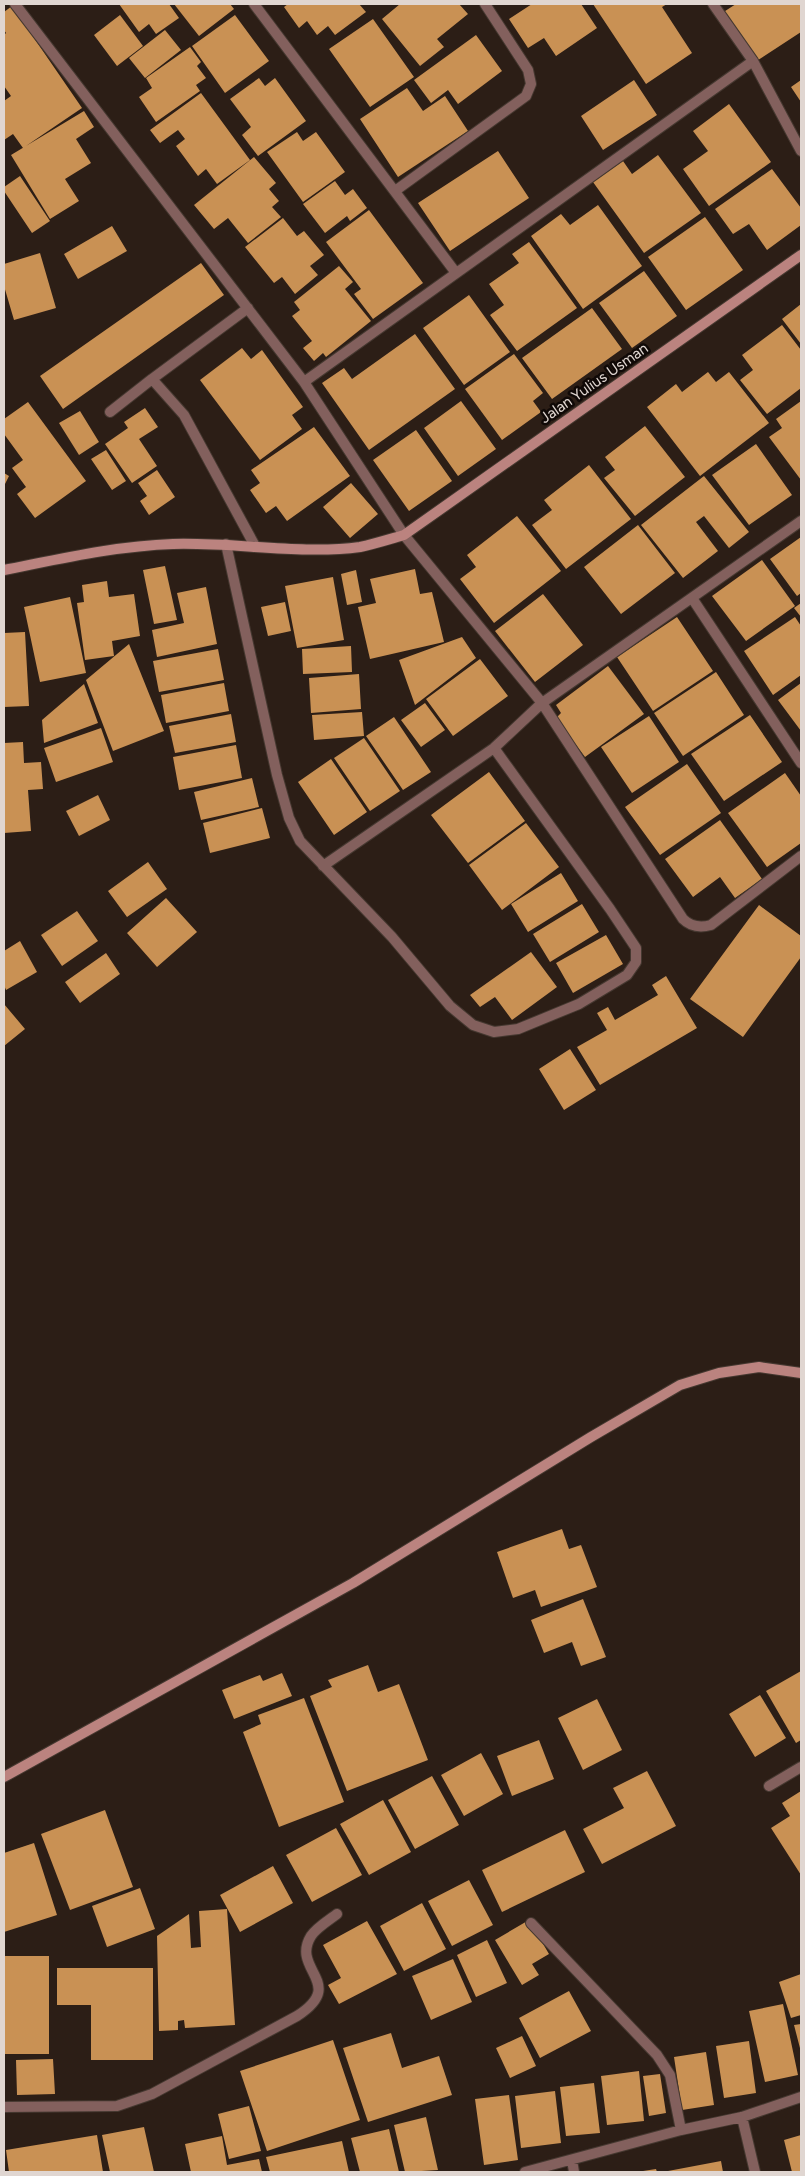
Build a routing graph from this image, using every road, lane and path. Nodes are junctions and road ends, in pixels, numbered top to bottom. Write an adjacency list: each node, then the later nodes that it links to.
1 (15, 4): 10 (street)
2 (254, 4): 7 (street)
3 (485, 4): 7 (street)
4 (713, 4): 5 (street)
5 (753, 61): 6 (street); 9 (street)
6 (801, 151)
7 (395, 191): 9 (street)
8 (801, 255): 15 (street, Jalan Yulius Usman)
9 (456, 273): 12 (street)
10 (248, 308): 11 (street); 12 (street)
11 (152, 378): 13 (street); 17 (street)
12 (304, 382): 15 (street)
13 (110, 412)
14 (801, 521): 19 (street)
15 (404, 535): 17 (street, Jalan Yulius Usman); 20 (street)
16 (226, 544): 17 (street, Jalan Yulius Usman); 18 (street, Jalan Yulius Usman); 24 (street)
17 (255, 546)
18 (4, 570)
19 (692, 598): 20 (street); 22 (street)
20 (542, 703): 21 (street); 23 (street)
21 (494, 748): 24 (street); 24 (street)
22 (801, 763)
23 (801, 856)
24 (323, 866)
25 (801, 1373): 27 (street)
26 (801, 1767): 28 (street)
27 (4, 1777)
28 (769, 1786)
29 (338, 1914): 32 (street)
30 (531, 1924): 34 (street)
31 (801, 2097): 33 (street)
32 (4, 2107)
33 (742, 2118): 34 (street); 38 (street)
34 (681, 2130): 35 (street)
35 (572, 2160): 36 (street); 37 (street)
36 (525, 2172)
37 (574, 2172)
38 (755, 2172)

